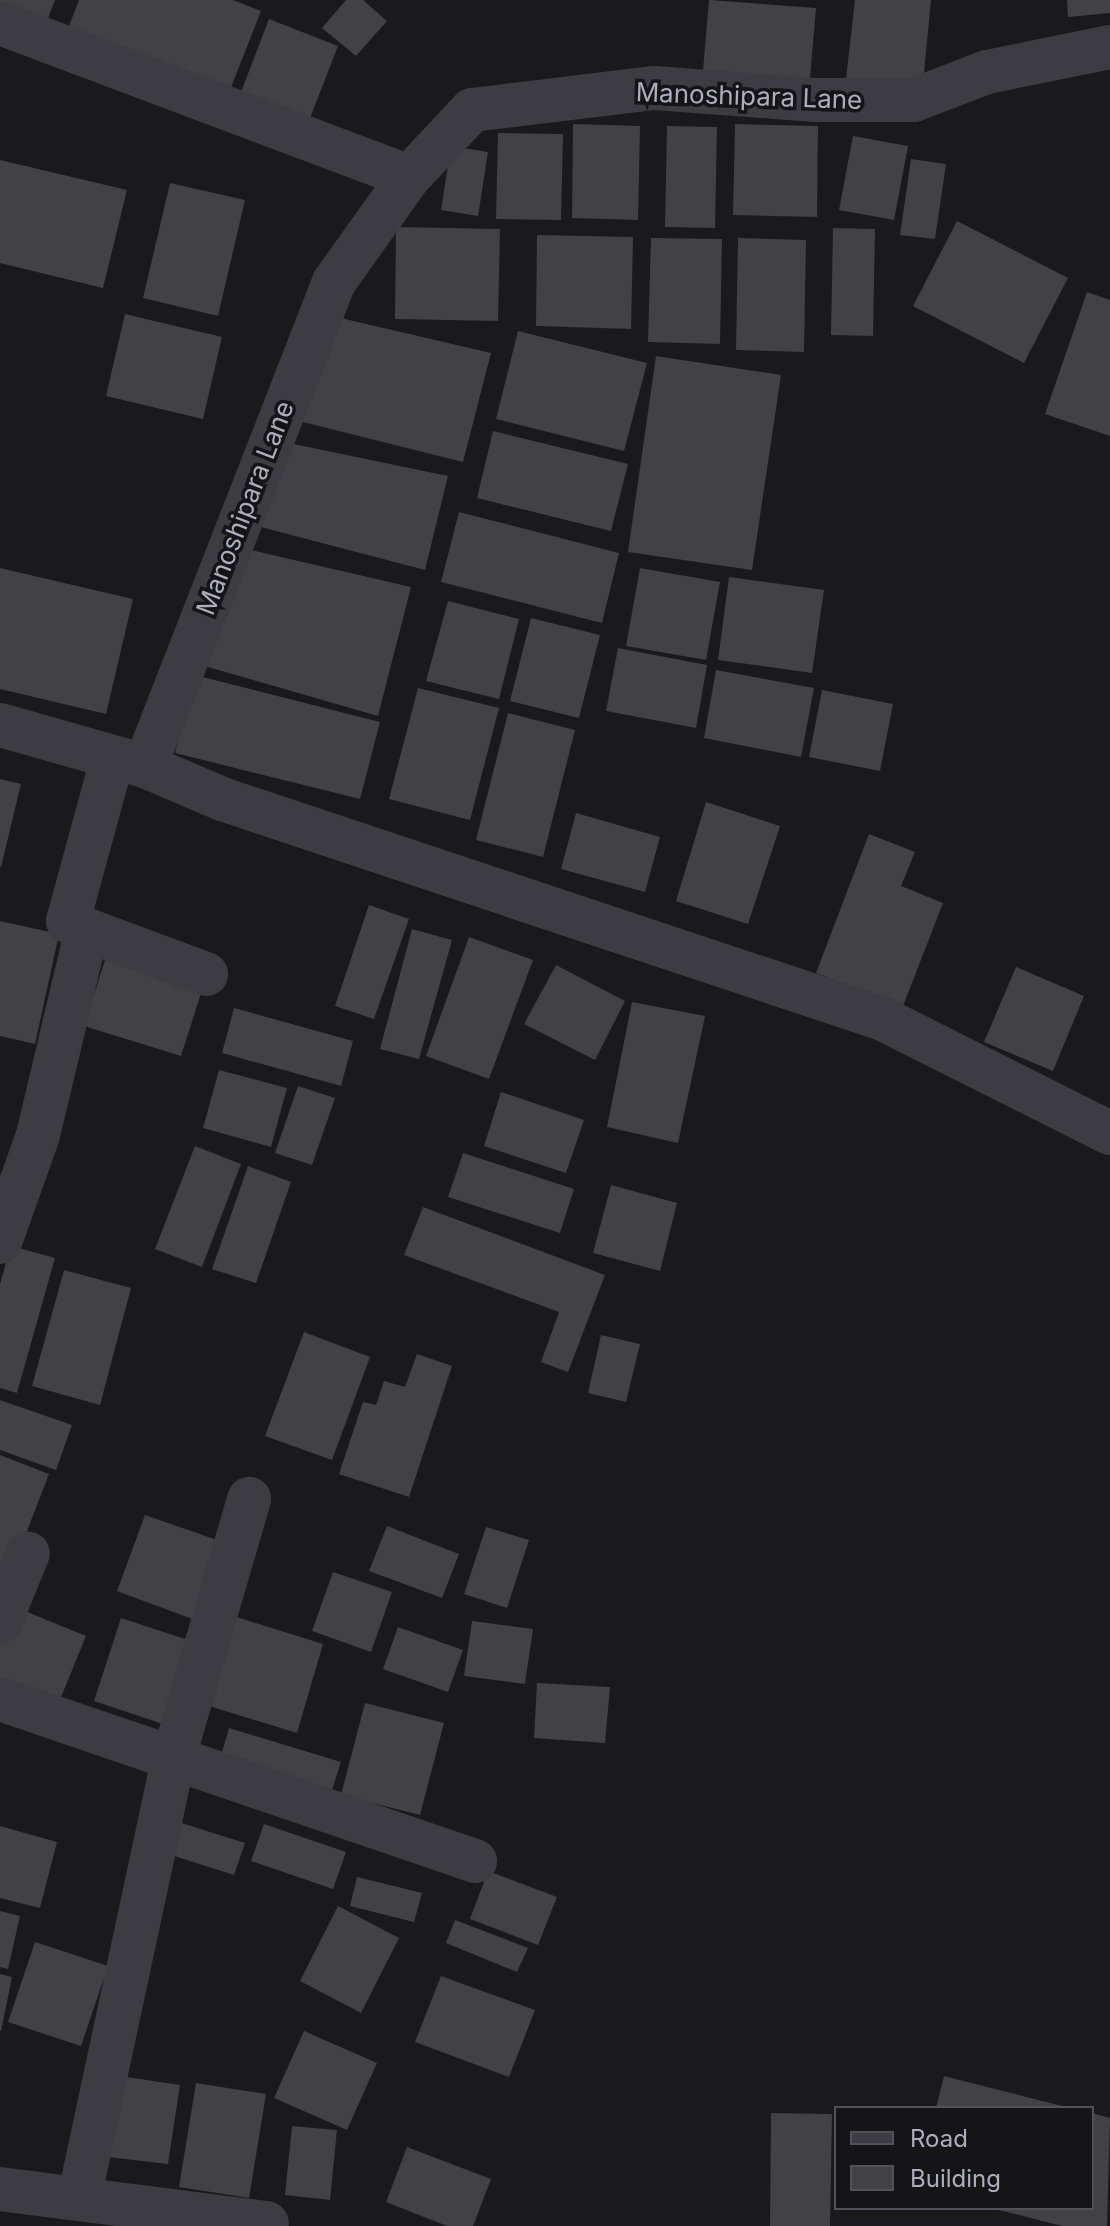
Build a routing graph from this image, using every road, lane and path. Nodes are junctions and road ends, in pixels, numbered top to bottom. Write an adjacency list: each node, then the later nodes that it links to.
1 (0, 23): 3 (street)
2 (1110, 47): 3 (street, Manoshipara Lane)
3 (409, 177): 5 (street, Manoshipara Lane)
4 (0, 725): 5 (street)
5 (129, 762): 6 (street, Manoshipara Lane); 8 (street)
6 (87, 930): 7 (street); 9 (street)
7 (206, 974)
8 (1110, 1133)
9 (0, 1242)
10 (249, 1499): 14 (street)
11 (28, 1553): 12 (street)
12 (0, 1622)
13 (0, 1699): 14 (street)
14 (174, 1756): 15 (street); 17 (street)
15 (475, 1861)
16 (0, 2189): 17 (street)
17 (79, 2199): 18 (street)
18 (267, 2223)

